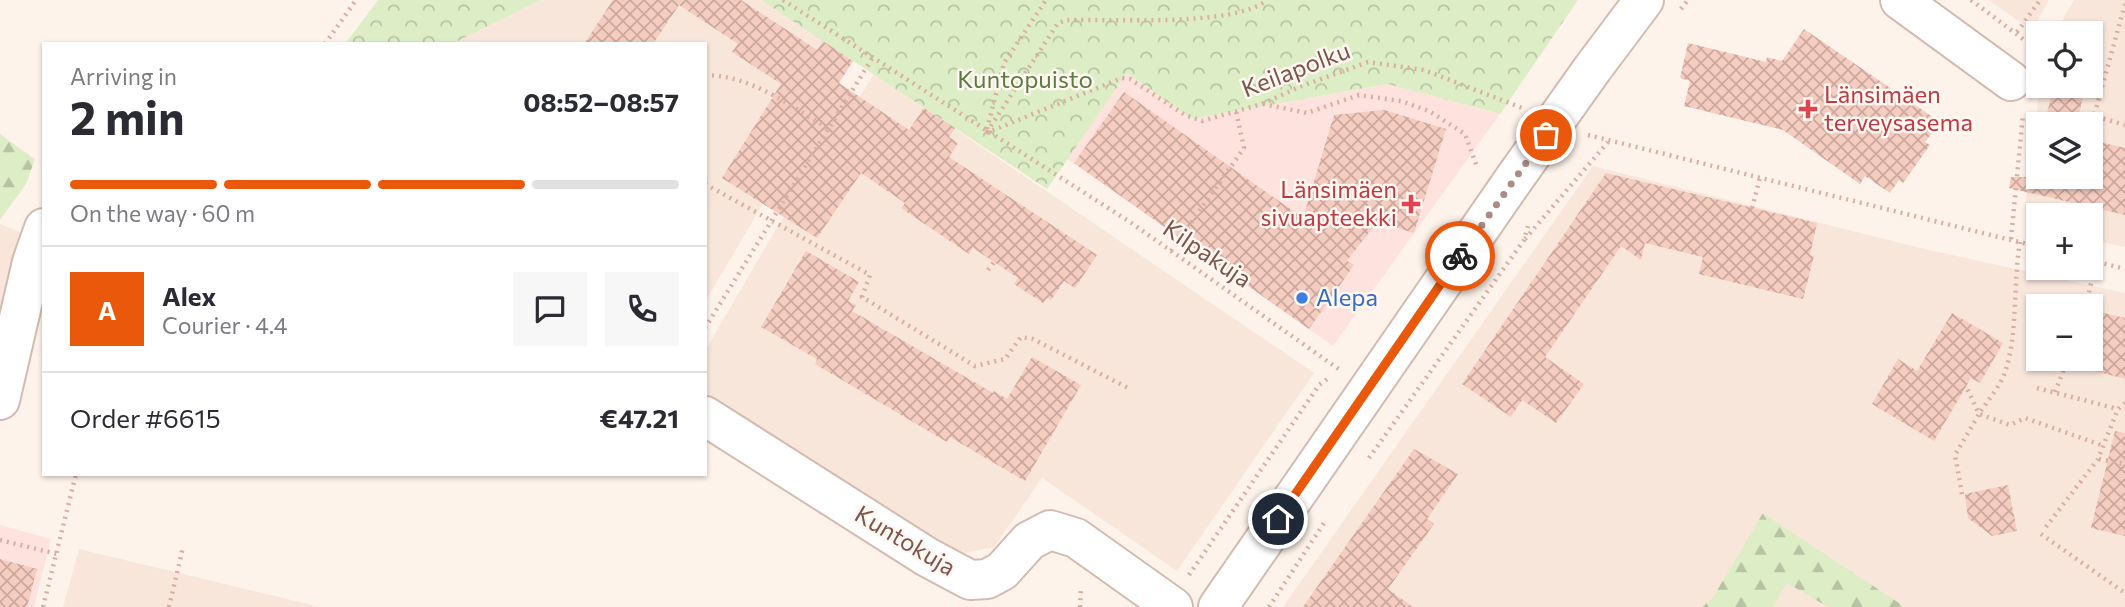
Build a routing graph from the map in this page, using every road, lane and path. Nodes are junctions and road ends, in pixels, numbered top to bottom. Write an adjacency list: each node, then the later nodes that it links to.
1 (356, 0): 10 (path)
2 (783, 0): 11 (path, Kilpakuja)
3 (1046, 0): 19 (path)
4 (1267, 0): 19 (path)
5 (1644, 0): 22 (street, bridge)
6 (1900, 0): 13 (street)
7 (2040, 0): 9 (path)
8 (2125, 4): 17 (path)
9 (2017, 32)
10 (326, 42)
11 (873, 57): 18 (path); 19 (path, Kilpakuja)
12 (707, 75): 18 (path)
13 (2011, 81)
14 (1262, 104): 15 (path, Keilapolku); 16 (path, Keilapolku); 22 (path)
15 (1236, 111): 19 (path, Keilapolku); 32 (path)
16 (1529, 111)
17 (2125, 125)
18 (828, 128): 27 (path)
19 (986, 133): 32 (path, Kilpakuja)
20 (1584, 134): 21 (path)
21 (1608, 142): 23 (path); 29 (path)
22 (1497, 176): 40 (street)
23 (1760, 177): 25 (path); 30 (path)
24 (707, 185): 27 (path)
25 (1752, 208)
26 (1531, 214): 29 (path)
27 (771, 221): 37 (path); 42 (path)
28 (42, 234): 44 (street)
29 (1524, 240): 47 (path)
30 (2020, 242): 31 (path); 48 (path)
31 (2026, 244)
32 (1171, 251): 40 (path, Kilpakuja)
33 (994, 262): 36 (path)
34 (2103, 263): 35 (path)
35 (2125, 269)
36 (988, 270)
37 (707, 325)
38 (2063, 371): 43 (path)
39 (1966, 386): 48 (path)
40 (1367, 388): 47 (path, Kilpakuja); 66 (street)
41 (2037, 388): 43 (path)
42 (1130, 389)
43 (2055, 393): 46 (path)
44 (0, 400)
45 (2125, 403): 46 (path)
46 (2118, 409): 50 (path)
47 (1402, 411): 53 (path)
48 (1979, 414): 50 (path); 55 (path)
49 (707, 417): 65 (street, Kuntokuja)
50 (2104, 446): 51 (path)
51 (2098, 458): 52 (path); 57 (path)
52 (2125, 464)
53 (1363, 467)
54 (76, 476): 61 (path)
55 (1962, 494)
56 (1332, 512): 67 (path)
57 (2046, 527)
58 (2041, 534): 62 (path)
59 (0, 540): 61 (path)
60 (183, 547): 64 (path)
61 (57, 554): 63 (path)
62 (2125, 593)
63 (43, 607)
64 (169, 607)
65 (1172, 607)
66 (1218, 607)
67 (1269, 607)

